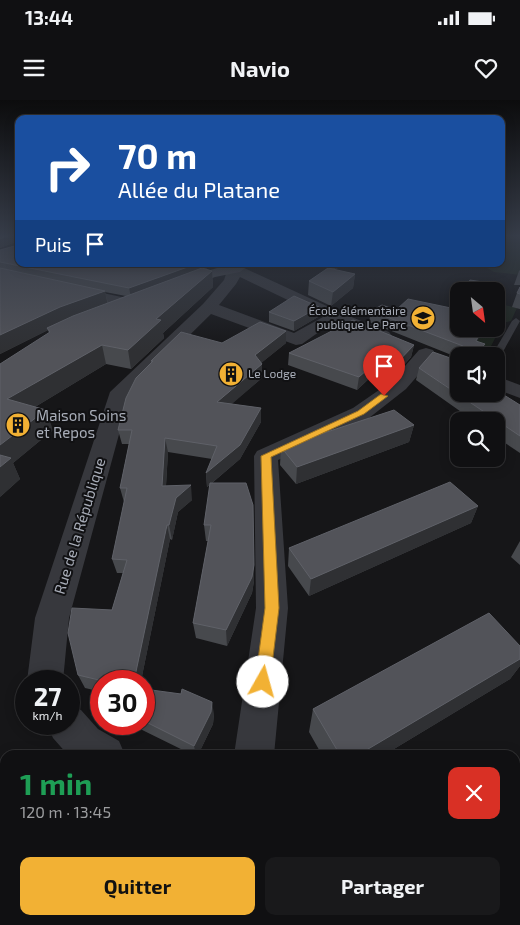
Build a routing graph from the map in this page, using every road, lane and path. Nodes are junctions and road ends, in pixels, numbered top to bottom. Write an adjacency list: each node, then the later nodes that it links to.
1 (212, 274): 5 (main road)
2 (231, 274): 6 (street, Rue de la République)
3 (246, 274): 16 (street)
4 (0, 275): 5 (street)
5 (131, 304): 7 (main road)
6 (209, 307): 9 (street); 13 (street, Rue de la République)
7 (102, 316)
8 (516, 321): 10 (lane)
9 (324, 322)
10 (502, 347)
11 (505, 386): 12 (street)
12 (520, 392)
13 (47, 670)
14 (77, 735): 15 (street)
15 (96, 750)
16 (255, 750)

